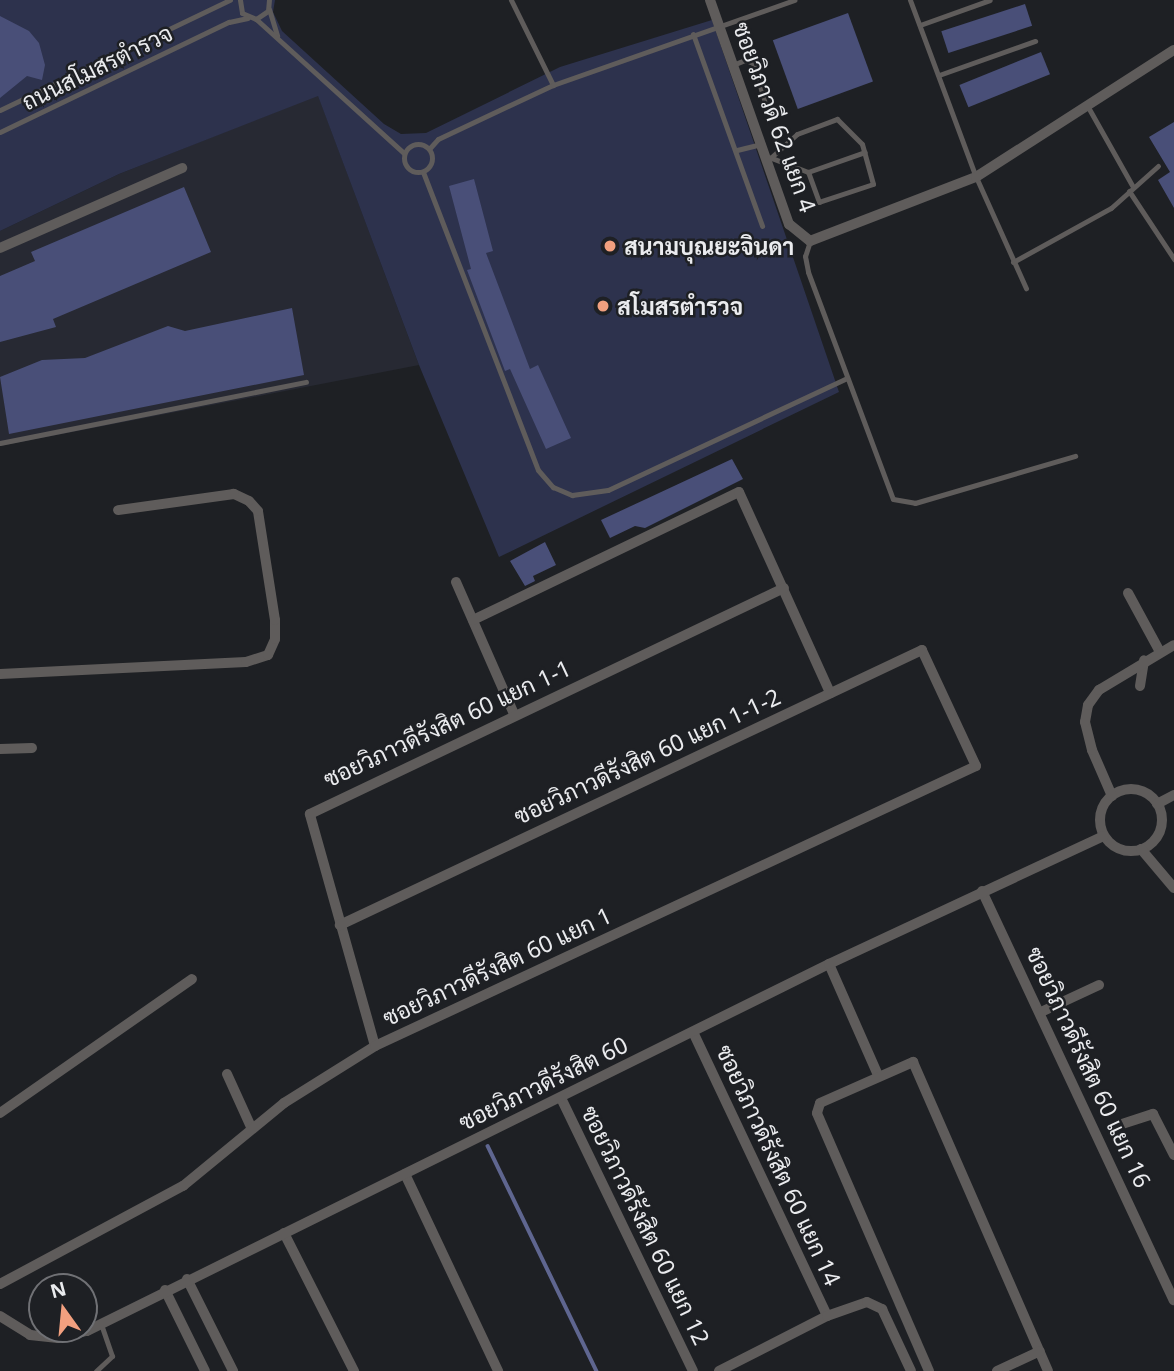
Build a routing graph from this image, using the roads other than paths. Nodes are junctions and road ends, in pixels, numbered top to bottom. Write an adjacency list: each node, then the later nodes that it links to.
1 (230, 0): 23 (lane, ถนนสโมสรตำรวจ)
2 (240, 0): 10 (lane)
3 (269, 0): 9 (lane)
4 (511, 0): 20 (lane)
5 (710, 0): 12 (street, ซอยวิภาวดี 62 แยก 4)
6 (794, 0): 12 (lane)
7 (910, 0): 13 (lane)
8 (990, 0): 13 (lane)
9 (269, 9): 11 (lane); 15 (lane)
10 (248, 18): 11 (lane, ถนนสโมสรตำรวจ); 24 (lane, ถนนสโมสรตำรวจ)
11 (256, 19): 15 (lane)
12 (719, 25): 14 (lane); 18 (street, ซอยวิภาวดี 62 แยก 4)
13 (920, 25): 19 (lane)
14 (693, 34): 20 (lane); 27 (lane)
15 (277, 36): 29 (lane)
16 (1035, 41): 19 (lane)
17 (1174, 50): 22 (street)
18 (733, 65): 21 (lane); 25 (street, ซอยวิภาวดี 62 แยก 4)
19 (939, 75): 35 (lane)
20 (553, 85): 26 (lane)
21 (764, 100)
22 (1088, 107): 35 (street); 36 (lane)
23 (0, 110)
24 (0, 132)
25 (761, 144): 27 (lane); 30 (street, ซอยวิภาวดี 62 แยก 4)
26 (429, 149): 29 (lane); 33 (lane)
27 (737, 150): 37 (lane)
28 (864, 152): 30 (lane); 34 (lane); 34 (lane)
29 (404, 153): 33 (lane)
30 (769, 159): 34 (lane); 38 (street, ซอยวิภาวดี 62 แยก 4)
31 (1158, 166): 36 (lane)
32 (182, 168): 39 (street)
33 (423, 172): 43 (lane)
34 (808, 172)
35 (976, 177): 38 (street); 41 (lane)
36 (1131, 188): 40 (lane); 41 (lane)
37 (762, 226)
38 (810, 241): 43 (lane)
39 (0, 248)
40 (1174, 259)
41 (1013, 262): 42 (lane)
42 (1026, 288)
43 (847, 379): 46 (lane)
44 (306, 382): 45 (lane)
45 (0, 443)
46 (1075, 456)
47 (118, 510): 55 (street)
48 (457, 582): 51 (street)
49 (784, 588): 51 (street); 57 (street); 59 (street, ซอยวิภาวดีรังสิต 60 แยก 1-1)
50 (1128, 593): 53 (street)
51 (473, 620): 59 (street)
52 (1174, 645): 53 (street)
53 (1160, 652): 54 (street)
54 (1144, 660): 56 (street); 63 (street)
55 (0, 674)
56 (1140, 686)
57 (830, 692): 58 (street, ซอยวิภาวดีรังสิต 60 แยก 1-1-2); 69 (street, ซอยวิภาวดีรังสิต 60 แยก 1-1-2)
58 (945, 701): 75 (street, ซอยวิภาวดีรังสิต 60 แยก 1)
59 (514, 714): 69 (street, ซอยวิภาวดีรังสิต 60 แยก 1-1)
60 (32, 748): 61 (street)
61 (0, 749)
62 (1174, 795): 64 (street)
63 (1112, 796): 64 (street); 65 (street)
64 (1157, 804): 66 (street)
65 (1104, 836): 66 (street); 68 (street, ซอยวิภาวดีรังสิต 60)
66 (1141, 849): 67 (street)
67 (1173, 884)
68 (982, 891): 70 (street, ซอยวิภาวดีรังสิต 60); 73 (street, ซอยวิภาวดีรังสิต 60 แยก 16)
69 (341, 925): 75 (street, ซอยวิภาวดีรังสิต 60 แยก 1-1)
70 (829, 964): 74 (street, ซอยวิภาวดีรังสิต 60); 77 (street)
71 (192, 979): 79 (street)
72 (1099, 985): 73 (street)
73 (1041, 1012): 88 (street, ซอยวิภาวดีรังสิต 60 แยก 16)
74 (693, 1032): 78 (street, ซอยวิภาวดีรังสิต 60); 90 (street, ซอยวิภาวดีรังสิต 60 แยก 14)
75 (375, 1046): 81 (street, ซอยวิภาวดีรังสิต 60 แยก 1)
76 (227, 1074): 81 (street)
77 (878, 1075): 92 (street); 101 (street)
78 (561, 1098): 83 (street, ซอยวิภาวดีรังสิต 60); 98 (street, ซอยวิภาวดีรังสิต 60 แยก 12)
79 (0, 1113)
80 (1119, 1125): 82 (street)
81 (252, 1129): 86 (street, ซอยวิภาวดีรังสิต 60 แยก 1)
82 (1174, 1155)
83 (405, 1174): 84 (street, ซอยวิภาวดีรังสิต 60); 97 (street)
84 (284, 1233): 85 (street, ซอยวิภาวดีรังสิต 60); 96 (street)
85 (187, 1279): 87 (street, ซอยวิภาวดีรังสิต 60); 95 (street)
86 (0, 1284)
87 (165, 1290): 91 (street, ซอยวิภาวดีรังสิต 60); 94 (street)
88 (1174, 1300)
89 (0, 1316): 91 (street, ซอยวิภาวดีรังสิต 60)
90 (827, 1316): 99 (street); 100 (street)
91 (101, 1324): 93 (lane)
92 (1040, 1352): 102 (street); 103 (street)
93 (96, 1371)
94 (205, 1371)
95 (233, 1371)
96 (354, 1371)
97 (498, 1371)
98 (693, 1371)
99 (719, 1371)
100 (911, 1371)
101 (929, 1371)
102 (997, 1371)
103 (1048, 1371)

